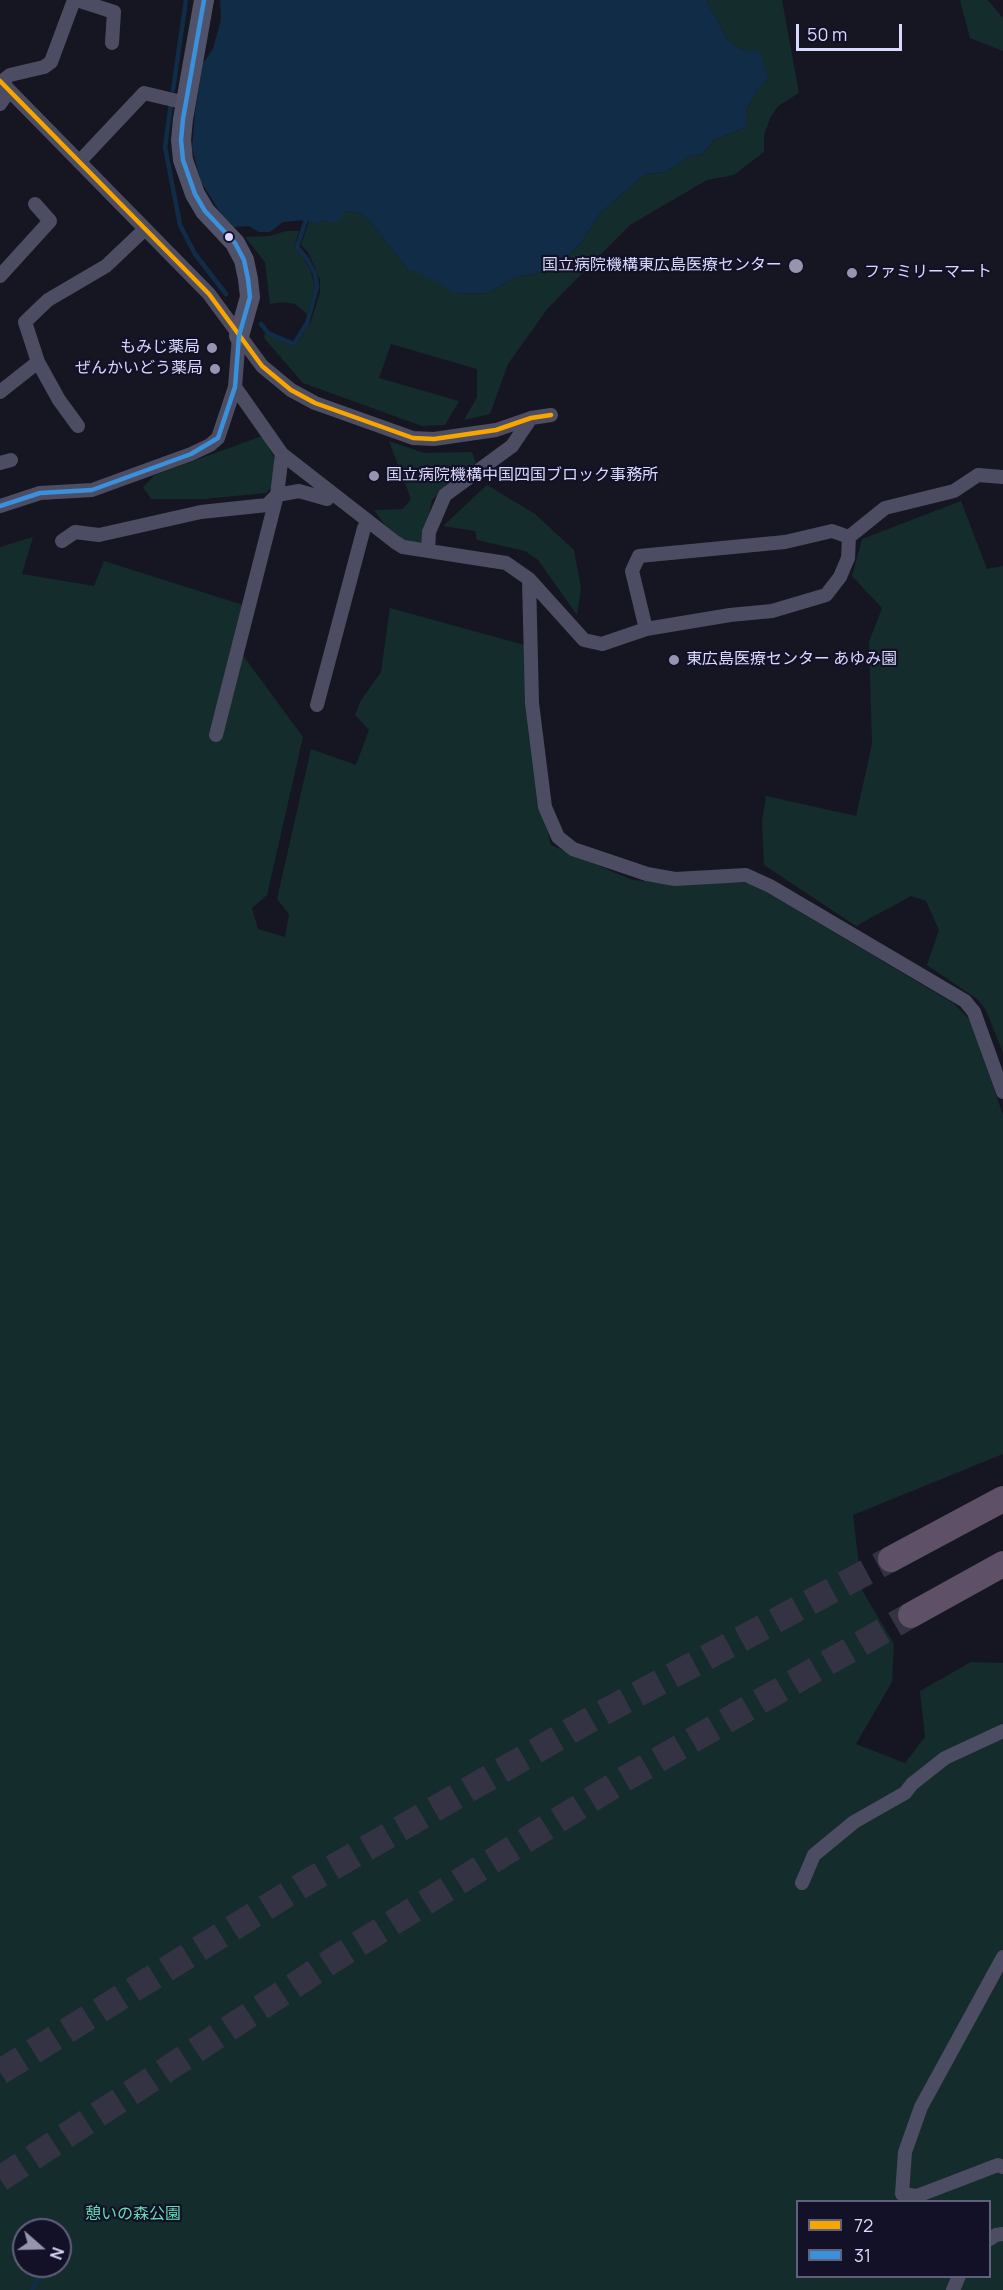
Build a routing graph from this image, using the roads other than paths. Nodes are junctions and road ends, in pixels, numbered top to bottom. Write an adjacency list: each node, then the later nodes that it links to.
1 (75, 0): 3 (street); 4 (street)
2 (204, 0): 5 (street)
3 (112, 43)
4 (3, 85): 6 (street); 7 (street)
5 (186, 103): 7 (street); 11 (street)
6 (0, 104)
7 (79, 162): 9 (street)
8 (35, 204): 10 (street)
9 (145, 229): 11 (street); 12 (street)
10 (0, 276)
11 (239, 336): 13 (street); 16 (street)
12 (38, 362): 14 (street); 17 (street)
13 (235, 387): 18 (street); 22 (street)
14 (0, 392)
15 (551, 416): 16 (street)
16 (531, 418): 26 (street)
17 (78, 426)
18 (282, 454): 20 (street); 21 (street)
19 (1003, 477): 24 (street)
20 (332, 493): 21 (street); 23 (street)
21 (277, 495): 25 (street); 30 (street)
22 (0, 506)
23 (369, 522): 26 (street); 29 (street)
24 (849, 537): 28 (street); 28 (street)
25 (62, 540)
26 (428, 551): 27 (street)
27 (529, 579): 28 (street); 31 (street)
28 (646, 629)
29 (317, 705)
30 (216, 735)
31 (1003, 1092)
32 (1003, 1499): 33 (highway)
33 (891, 1559)
34 (1003, 1564): 35 (highway)
35 (911, 1615)
36 (1003, 1731): 37 (street)
37 (802, 1883)
38 (1003, 1958): 39 (street)
39 (1003, 2167)

